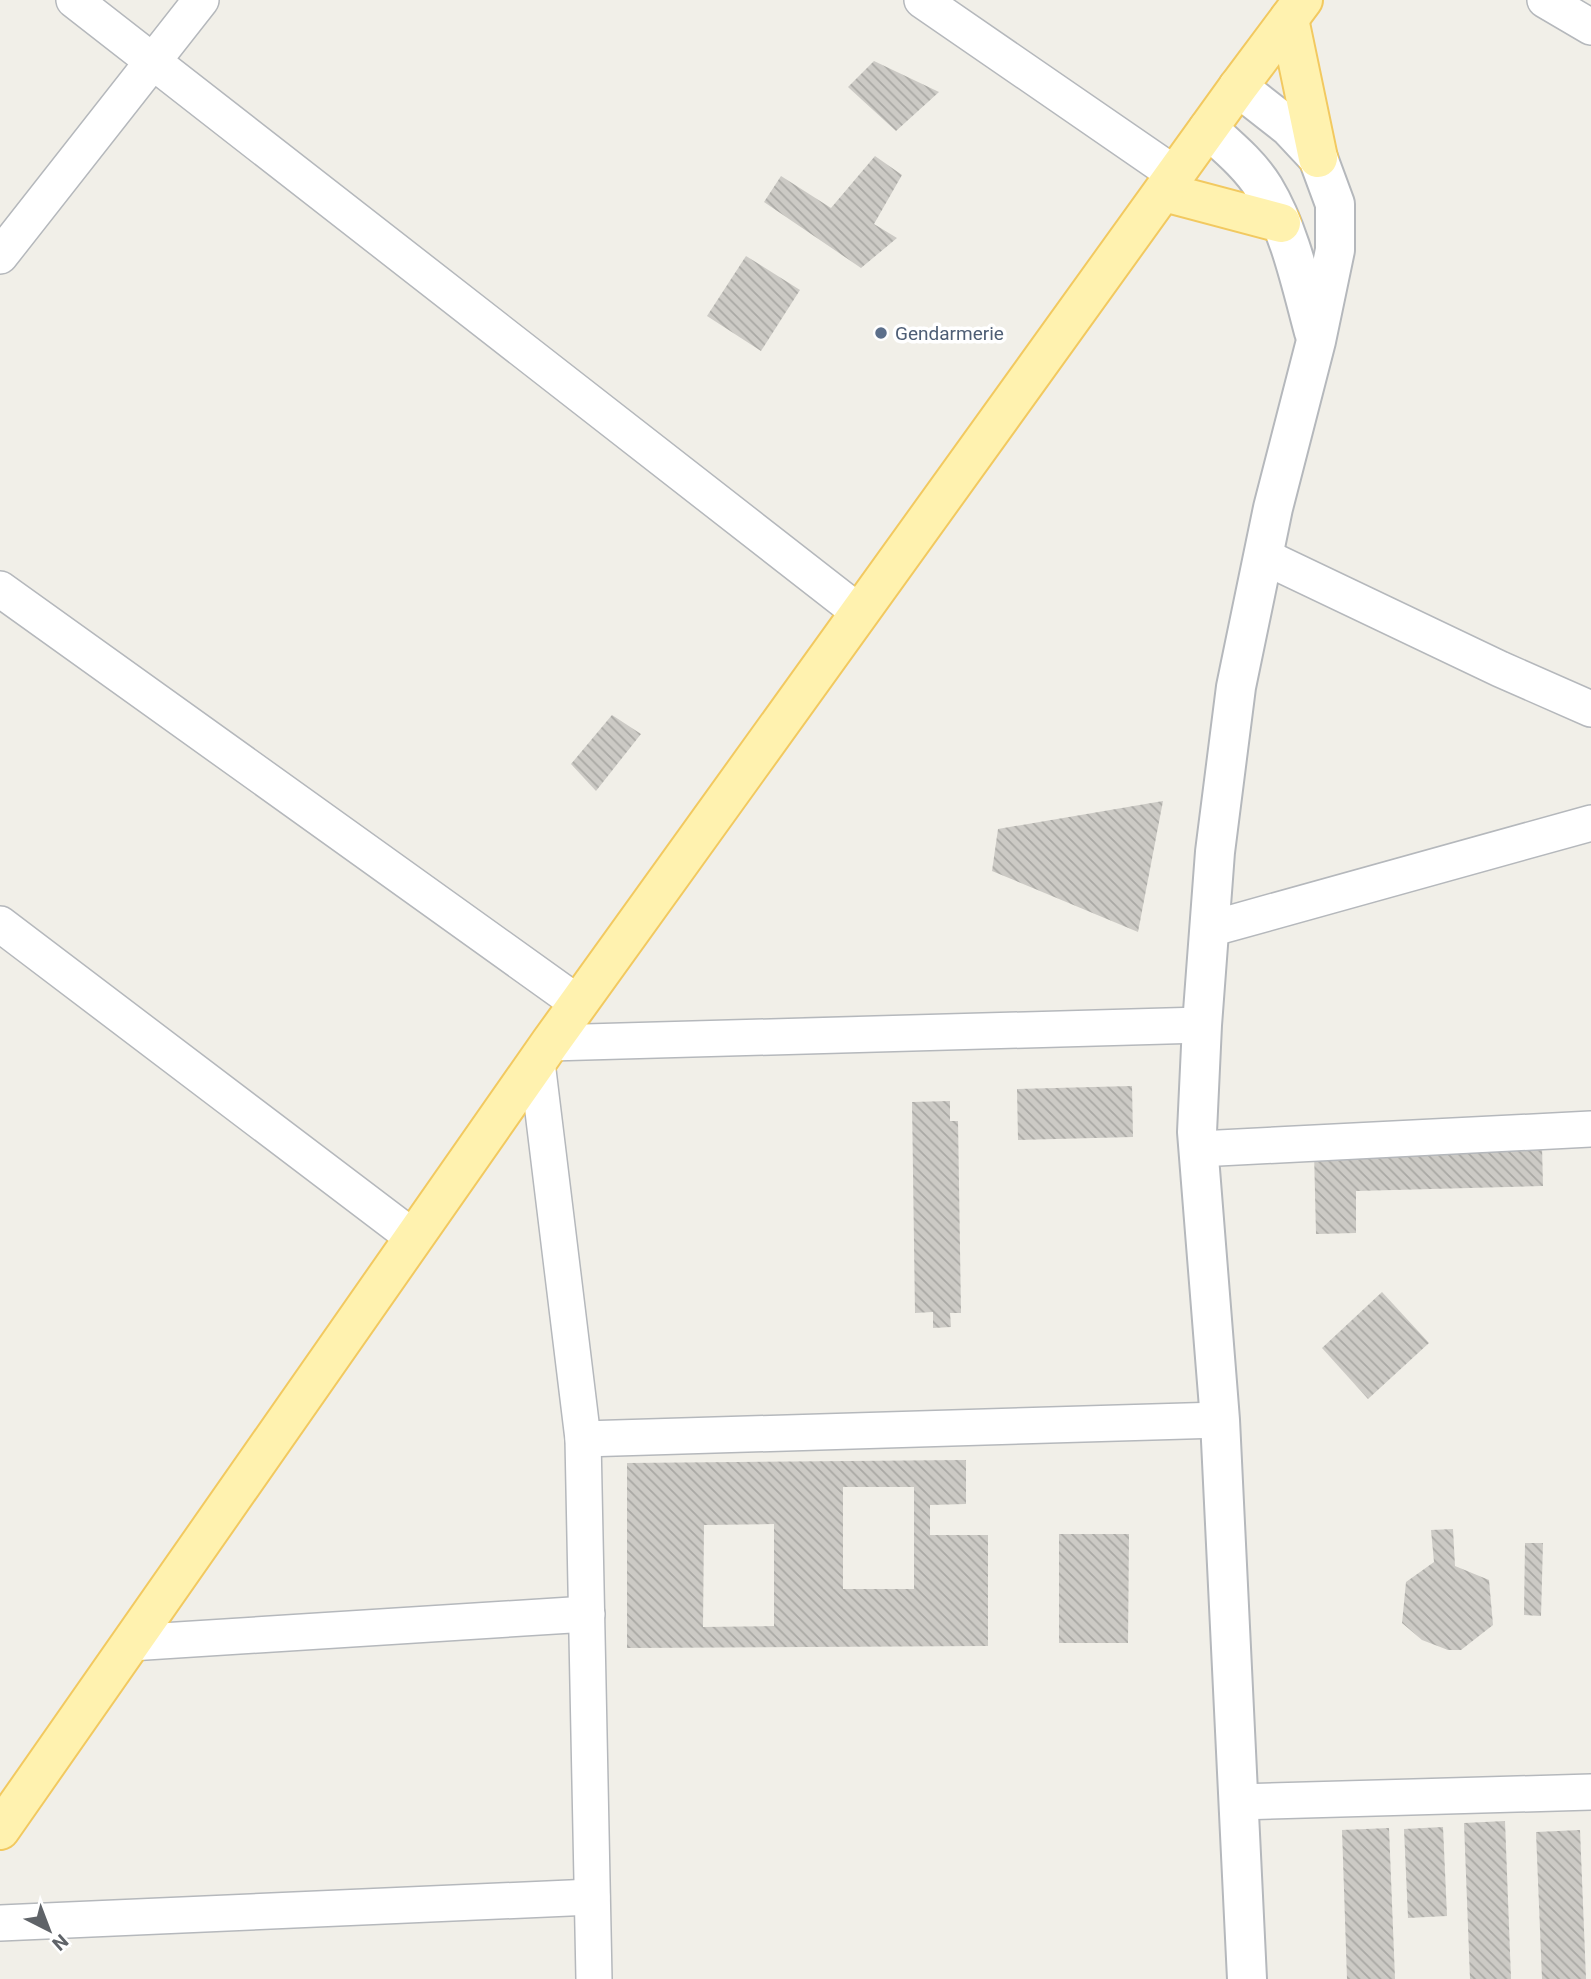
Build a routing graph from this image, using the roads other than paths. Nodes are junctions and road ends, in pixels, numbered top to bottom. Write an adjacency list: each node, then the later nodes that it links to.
1 (74, 0): 7 (street)
2 (201, 0): 7 (street)
3 (922, 0): 11 (street)
4 (1545, 0): 6 (street)
5 (1296, 9): 8 (main road); 10 (main road)
6 (1591, 27)
7 (152, 61): 13 (street); 17 (street)
8 (1238, 87): 9 (main road); 10 (street)
9 (1208, 129): 11 (main road); 12 (street)
10 (1318, 158): 14 (street)
11 (1170, 183): 12 (main road); 17 (main road)
12 (1281, 223): 14 (street)
13 (6, 235)
14 (1316, 341): 15 (street)
15 (1263, 556): 18 (street); 21 (street)
16 (0, 589): 22 (street)
17 (860, 613): 22 (main road)
18 (1591, 709)
19 (1591, 823): 21 (street)
20 (0, 924): 27 (street)
21 (1210, 929): 23 (street)
22 (579, 1004): 24 (main road)
23 (1202, 1025): 24 (street); 26 (street)
24 (543, 1053): 27 (main road); 29 (street)
25 (1591, 1129): 26 (street)
26 (1199, 1149): 28 (street)
27 (414, 1238): 31 (main road)
28 (1220, 1420): 29 (street); 33 (street)
29 (583, 1440): 30 (street)
30 (587, 1614): 31 (street); 35 (street)
31 (130, 1643): 34 (main road)
32 (1591, 1792): 33 (street)
33 (1238, 1802): 38 (street)
34 (0, 1830)
35 (592, 1897): 36 (street); 37 (street)
36 (0, 1923)
37 (594, 1979)
38 (1247, 1979)

